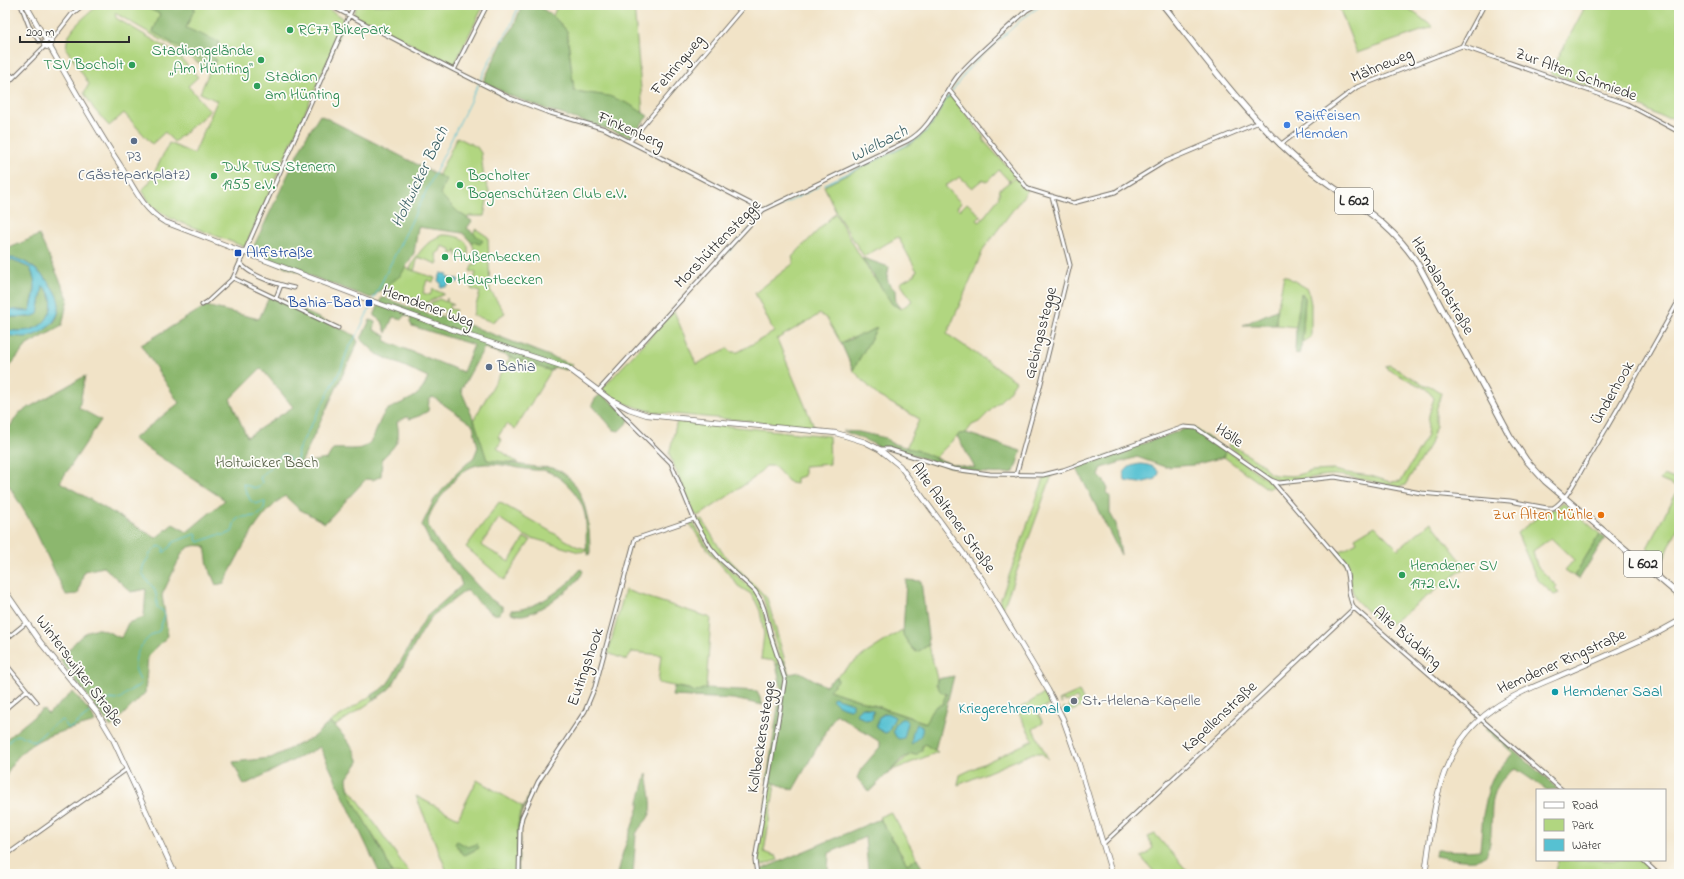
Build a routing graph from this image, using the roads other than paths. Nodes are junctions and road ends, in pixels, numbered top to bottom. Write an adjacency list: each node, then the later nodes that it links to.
1 (21, 5): 13 (street)
2 (26, 5): 12 (street)
3 (82, 5): 12 (street)
4 (329, 5): 11 (street)
5 (354, 5): 11 (street)
6 (487, 5): 17 (street)
7 (745, 5): 23 (street, Fehringweg)
8 (1036, 5): 20 (street, Morshüttenstegge)
9 (1163, 5): 21 (main road, Hamalandstraße / L 602)
10 (1484, 5): 14 (street)
11 (350, 16): 17 (street); 27 (street)
12 (48, 40): 15 (street)
13 (39, 41)
14 (1462, 46): 22 (street, Zur Alten Schmiede); 24 (street, Mähneweg)
15 (47, 47): 18 (street); 27 (street, Hemdener Weg)
16 (5, 70): 18 (street)
17 (454, 70): 23 (street, Finkenberg)
18 (13, 77): 19 (street)
19 (5, 86)
20 (949, 90): 25 (street); 26 (street, Morshüttenstegge)
21 (1259, 122): 24 (main road, Hamalandstraße / L 602); 25 (street)
22 (1679, 132)
23 (630, 141): 26 (street, Finkenberg)
24 (1280, 145): 41 (main road, Hamalandstraße / L 602)
25 (1052, 196): 39 (street, Gebingsstegge)
26 (764, 210): 36 (street, Morshüttenstegge)
27 (245, 253): 28 (street); 36 (street, Hemdener Weg)
28 (240, 263): 29 (street); 30 (street)
29 (233, 278): 32 (street); 34 (street)
30 (281, 285): 31 (street); 32 (street)
31 (294, 288)
32 (276, 298): 35 (street)
33 (1679, 300): 41 (street, Ünderhook)
34 (202, 305)
35 (338, 328)
36 (598, 391): 37 (street, Alte Aaltener Straße)
37 (608, 398): 38 (street, Alte Aaltener Straße); 42 (street, Kollbeckersstegge)
38 (879, 449): 39 (street, Hölle); 56 (street, Alte Aaltener Straße)
39 (1016, 475): 40 (street, Hölle)
40 (1271, 480): 41 (street, Hölle); 45 (street, Alte Büdding)
41 (1564, 497): 44 (main road, Hamalandstraße / L 602)
42 (694, 519): 60 (street, Eutingshook); 61 (street, Kollbeckersstegge)
43 (5, 591): 47 (street, Winterswijker Straße)
44 (1679, 594)
45 (1354, 608): 53 (street, Alte Büdding); 56 (street, Kapellenstraße)
46 (1679, 621): 53 (street, Hemdener Ringstraße)
47 (26, 622): 48 (street); 54 (street, Winterswijker Straße)
48 (5, 640)
49 (5, 663): 50 (street)
50 (28, 690): 51 (street); 52 (street)
51 (37, 702)
52 (5, 709)
53 (1480, 718): 55 (street, Alte Büdding); 63 (street, Hemdener Ringstraße)
54 (127, 769): 57 (street); 59 (street, Winterswijker Straße)
55 (1561, 789)
56 (1103, 844): 62 (street, Alte Aaltener Straße)
57 (5, 856)
58 (1644, 861): 64 (street)
59 (175, 874)
60 (519, 874)
61 (757, 874)
62 (1112, 874)
63 (1425, 874)
64 (1658, 874)

